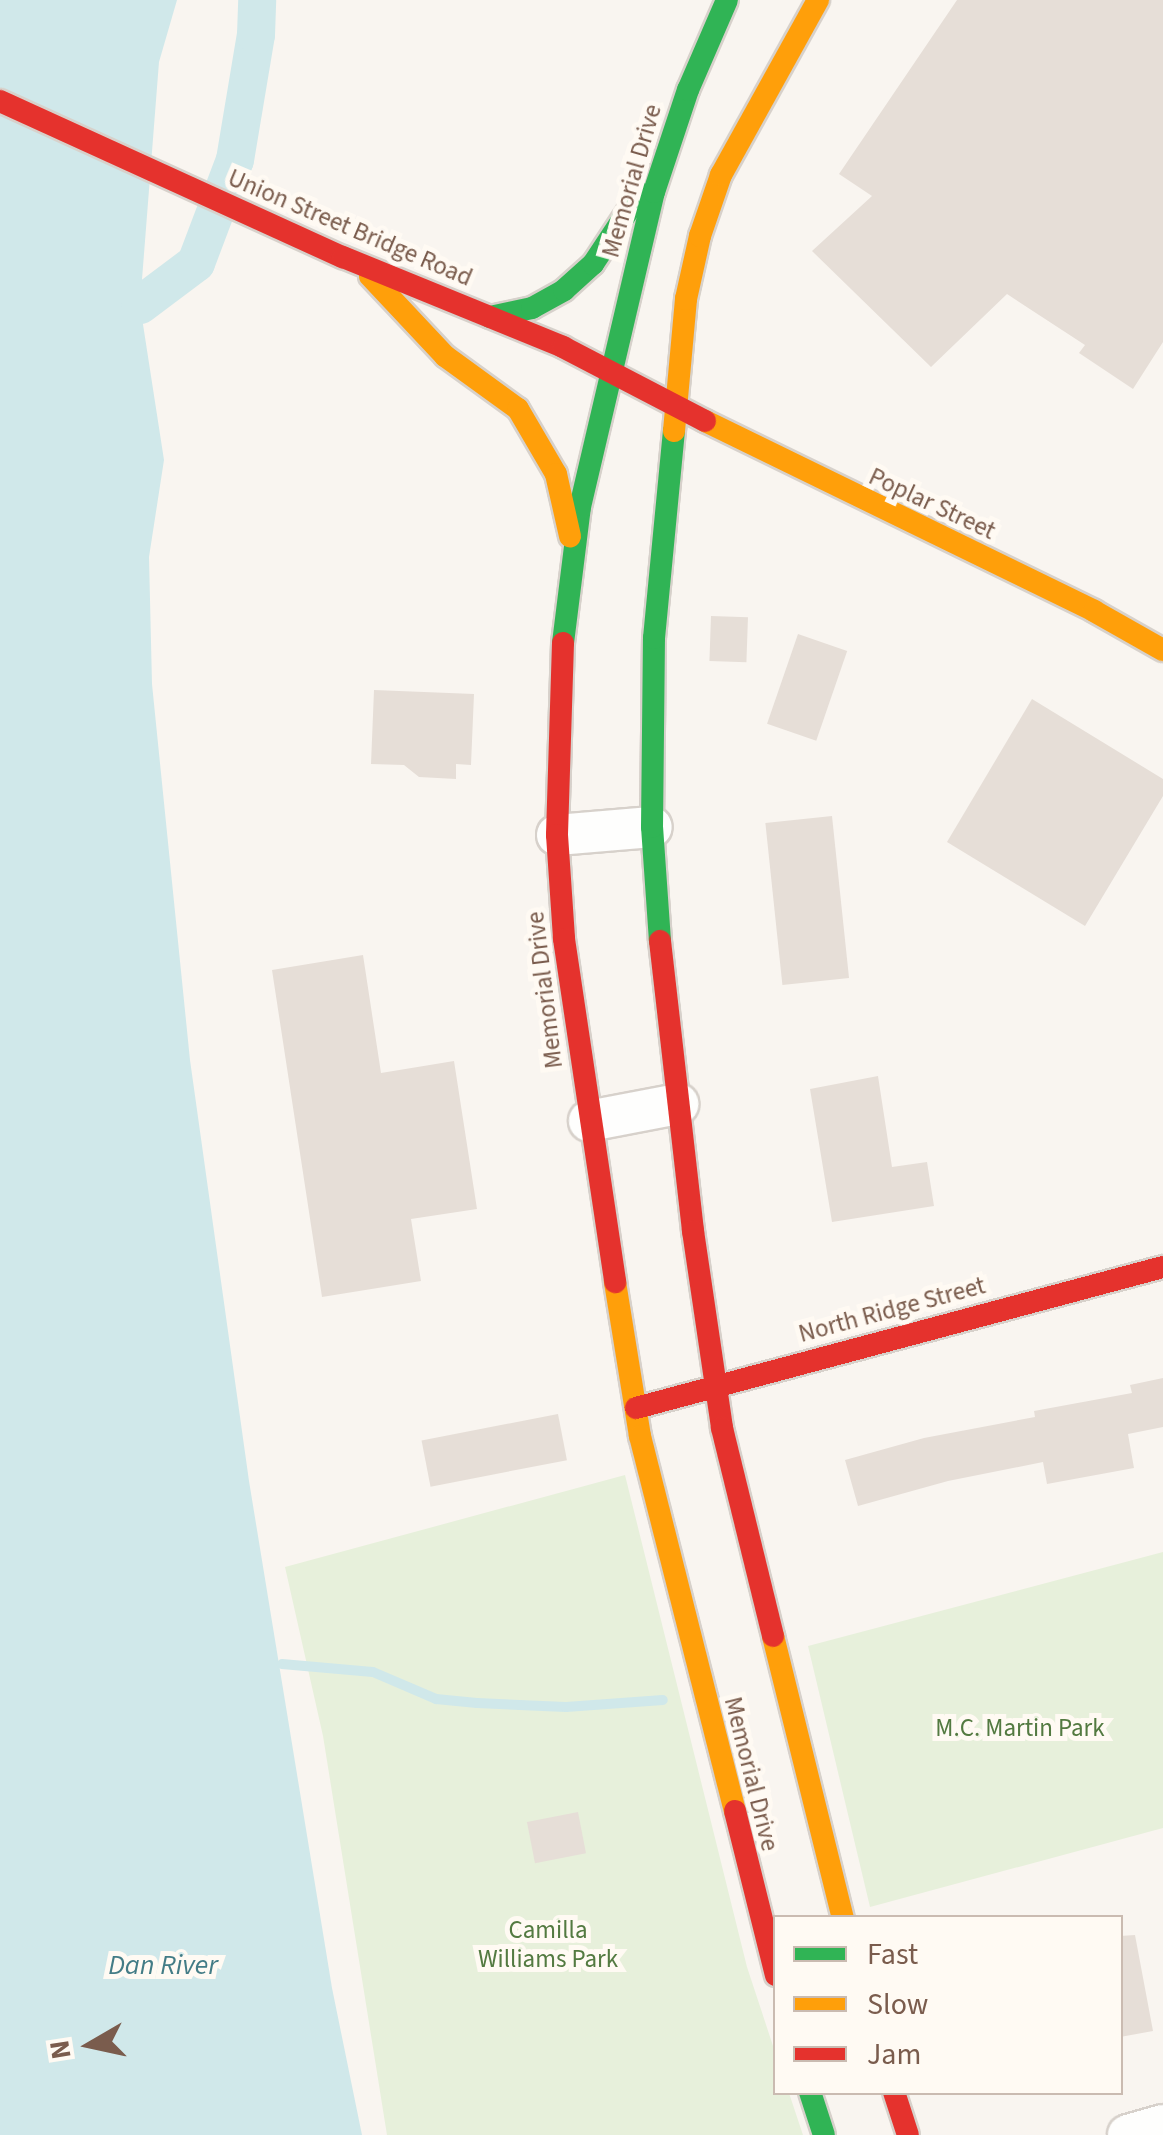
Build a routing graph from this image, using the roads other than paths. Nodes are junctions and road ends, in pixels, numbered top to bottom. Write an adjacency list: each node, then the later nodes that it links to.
1 (727, 0): 4 (main road, Memorial Drive)
2 (818, 0): 8 (main road, Memorial Drive)
3 (0, 101): 5 (main road, Union Street Bridge Road)
4 (667, 153): 6 (main road); 7 (main road, Memorial Drive)
5 (350, 260): 6 (main road, Union Street Bridge Road); 9 (main road)
6 (490, 317): 7 (main road, Union Street Bridge Road)
7 (609, 371): 8 (main road, Union Street Bridge Road); 9 (main road, Memorial Drive)
8 (677, 408): 10 (main road, Poplar Street); 11 (main road, Memorial Drive)
9 (574, 555): 12 (main road, Memorial Drive)
10 (1161, 645)
11 (652, 827): 12 (street); 13 (main road, Memorial Drive)
12 (558, 835): 14 (main road, Memorial Drive)
13 (678, 1104): 14 (street); 16 (main road, Memorial Drive)
14 (589, 1121): 17 (main road, Memorial Drive)
15 (1163, 1267): 16 (main road, North Ridge Street)
16 (715, 1386): 17 (main road, North Ridge Street); 18 (main road, Memorial Drive)
17 (636, 1408): 19 (main road, Memorial Drive)
18 (842, 1915)
19 (773, 1963)
20 (811, 2095): 23 (main road)
21 (895, 2095): 24 (main road)
22 (1163, 2125): 25 (street)
23 (824, 2135)
24 (908, 2135)
25 (1128, 2135)

